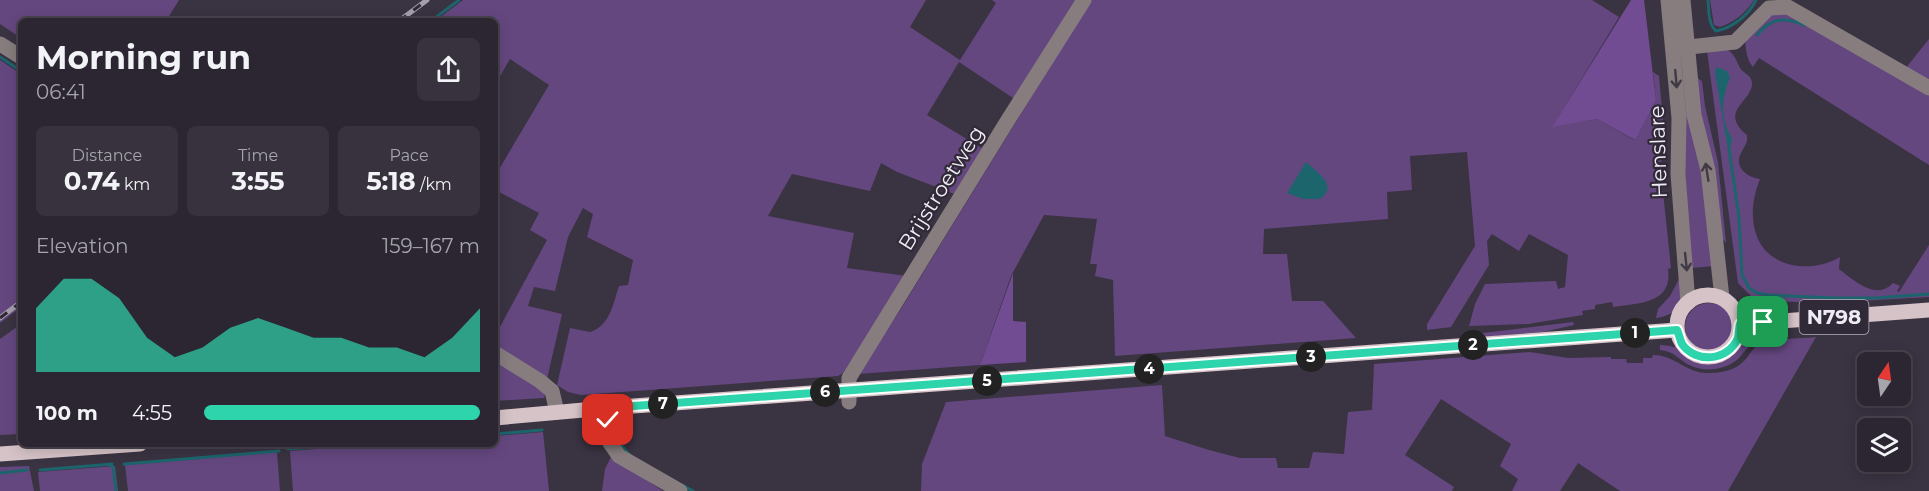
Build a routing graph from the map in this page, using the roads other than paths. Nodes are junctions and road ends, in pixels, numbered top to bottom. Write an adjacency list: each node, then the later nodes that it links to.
1 (1084, 0): 15 (street, Brijstroetweg)
2 (1668, 0): 6 (street, Henslare)
3 (1683, 0): 6 (street, Henslare)
4 (1769, 4): 6 (street); 8 (street)
5 (0, 44): 7 (street)
6 (1681, 48): 9 (street, Henslare, one-way to 6); 10 (street, Henslare, one-way to 10)
7 (18, 55)
8 (1929, 88)
9 (1722, 298): 10 (main road); 12 (main road)
10 (1688, 303): 13 (main road)
11 (1929, 310): 12 (main road, N798)
12 (1740, 324): 13 (main road)
13 (1677, 330): 15 (main road)
14 (498, 354): 17 (street)
15 (849, 396): 16 (main road)
16 (606, 408): 17 (main road); 21 (street)
17 (557, 412): 18 (main road)
18 (498, 418)
19 (98, 447): 20 (main road)
20 (0, 454)
21 (680, 491)

